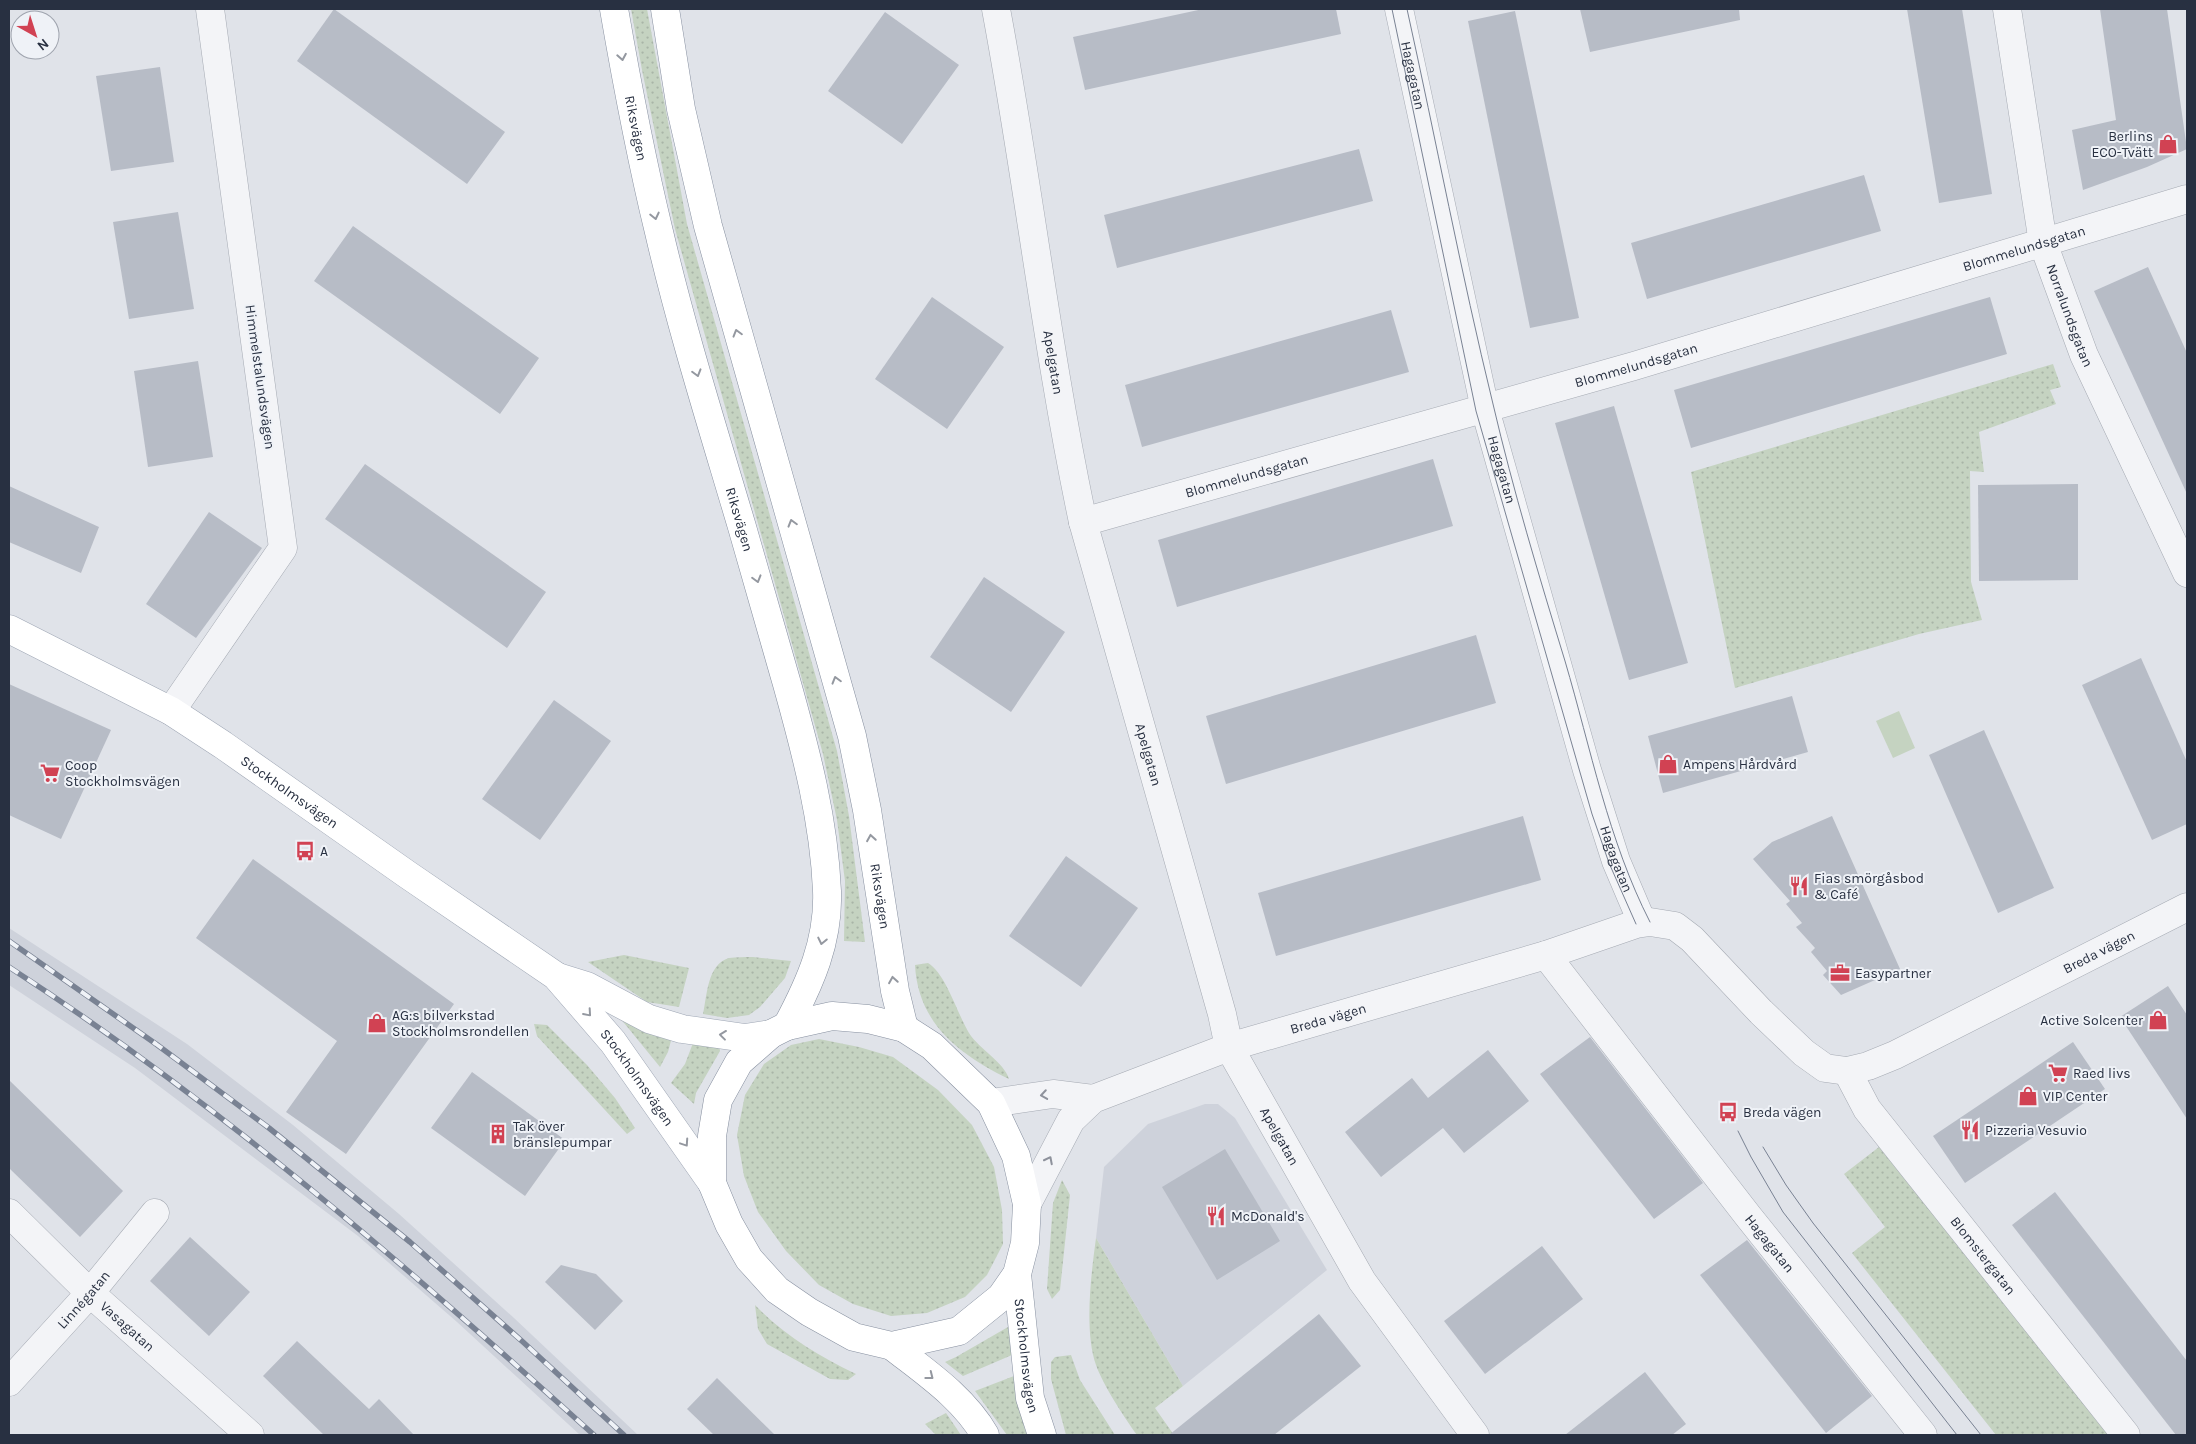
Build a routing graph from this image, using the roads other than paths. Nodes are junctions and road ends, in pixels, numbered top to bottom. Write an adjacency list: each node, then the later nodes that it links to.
1 (210, 9): 13 (street, Himmelstalundsvägen)
2 (614, 9): 19 (main road, Riksvägen, one-way to 19)
3 (665, 9): 18 (main road, Riksvägen, one-way to 3)
4 (996, 9): 10 (street, Apelgatan)
5 (1398, 9): 9 (street, Hagagatan)
6 (2007, 9): 8 (street, Norralundsgatan)
7 (2187, 199): 8 (street, Blommelundsgatan)
8 (2043, 243): 9 (street, Blommelundsgatan); 11 (street, Norralundsgatan)
9 (1485, 409): 10 (street, Blommelundsgatan); 15 (street, Hagagatan)
10 (1083, 522): 20 (street, Apelgatan)
11 (2187, 573)
12 (9, 630): 13 (main road, Stockholmsvägen)
13 (171, 711): 17 (main road, Stockholmsvägen)
14 (2187, 907): 21 (street, Breda vägen)
15 (1642, 922): 16 (street, Breda vägen); 21 (street, Breda vägen)
16 (1546, 955): 20 (street, Breda vägen); 36 (street, Hagagatan)
17 (556, 976): 19 (main road, Stockholmsvägen, one-way to 17); 24 (main road, Stockholmsvägen, one-way to 24)
18 (904, 1028): 19 (main road, Stockholmsvägen); 23 (main road)
19 (779, 1030): 24 (main road)
20 (1230, 1047): 22 (street, Breda vägen); 35 (street, Apelgatan)
21 (1847, 1071): 37 (street, Blomstergatan)
22 (1093, 1100): 23 (street, Breda vägen, one-way to 23); 25 (street, Breda vägen, one-way to 22)
23 (991, 1103): 25 (main road)
24 (712, 1182): 30 (main road)
25 (1027, 1204): 28 (main road)
26 (9, 1213): 29 (street, Vasagatan)
27 (155, 1213): 29 (street, Linnégatan)
28 (1017, 1274): 30 (main road); 34 (main road, Stockholmsvägen)
29 (90, 1293): 31 (street, Linnégatan); 32 (street, Vasagatan)
30 (892, 1346): 33 (main road, one-way to 33)
31 (9, 1382)
32 (250, 1435)
33 (985, 1435)
34 (1042, 1435)
35 (1475, 1435)
36 (1923, 1435)
37 (2126, 1435)

